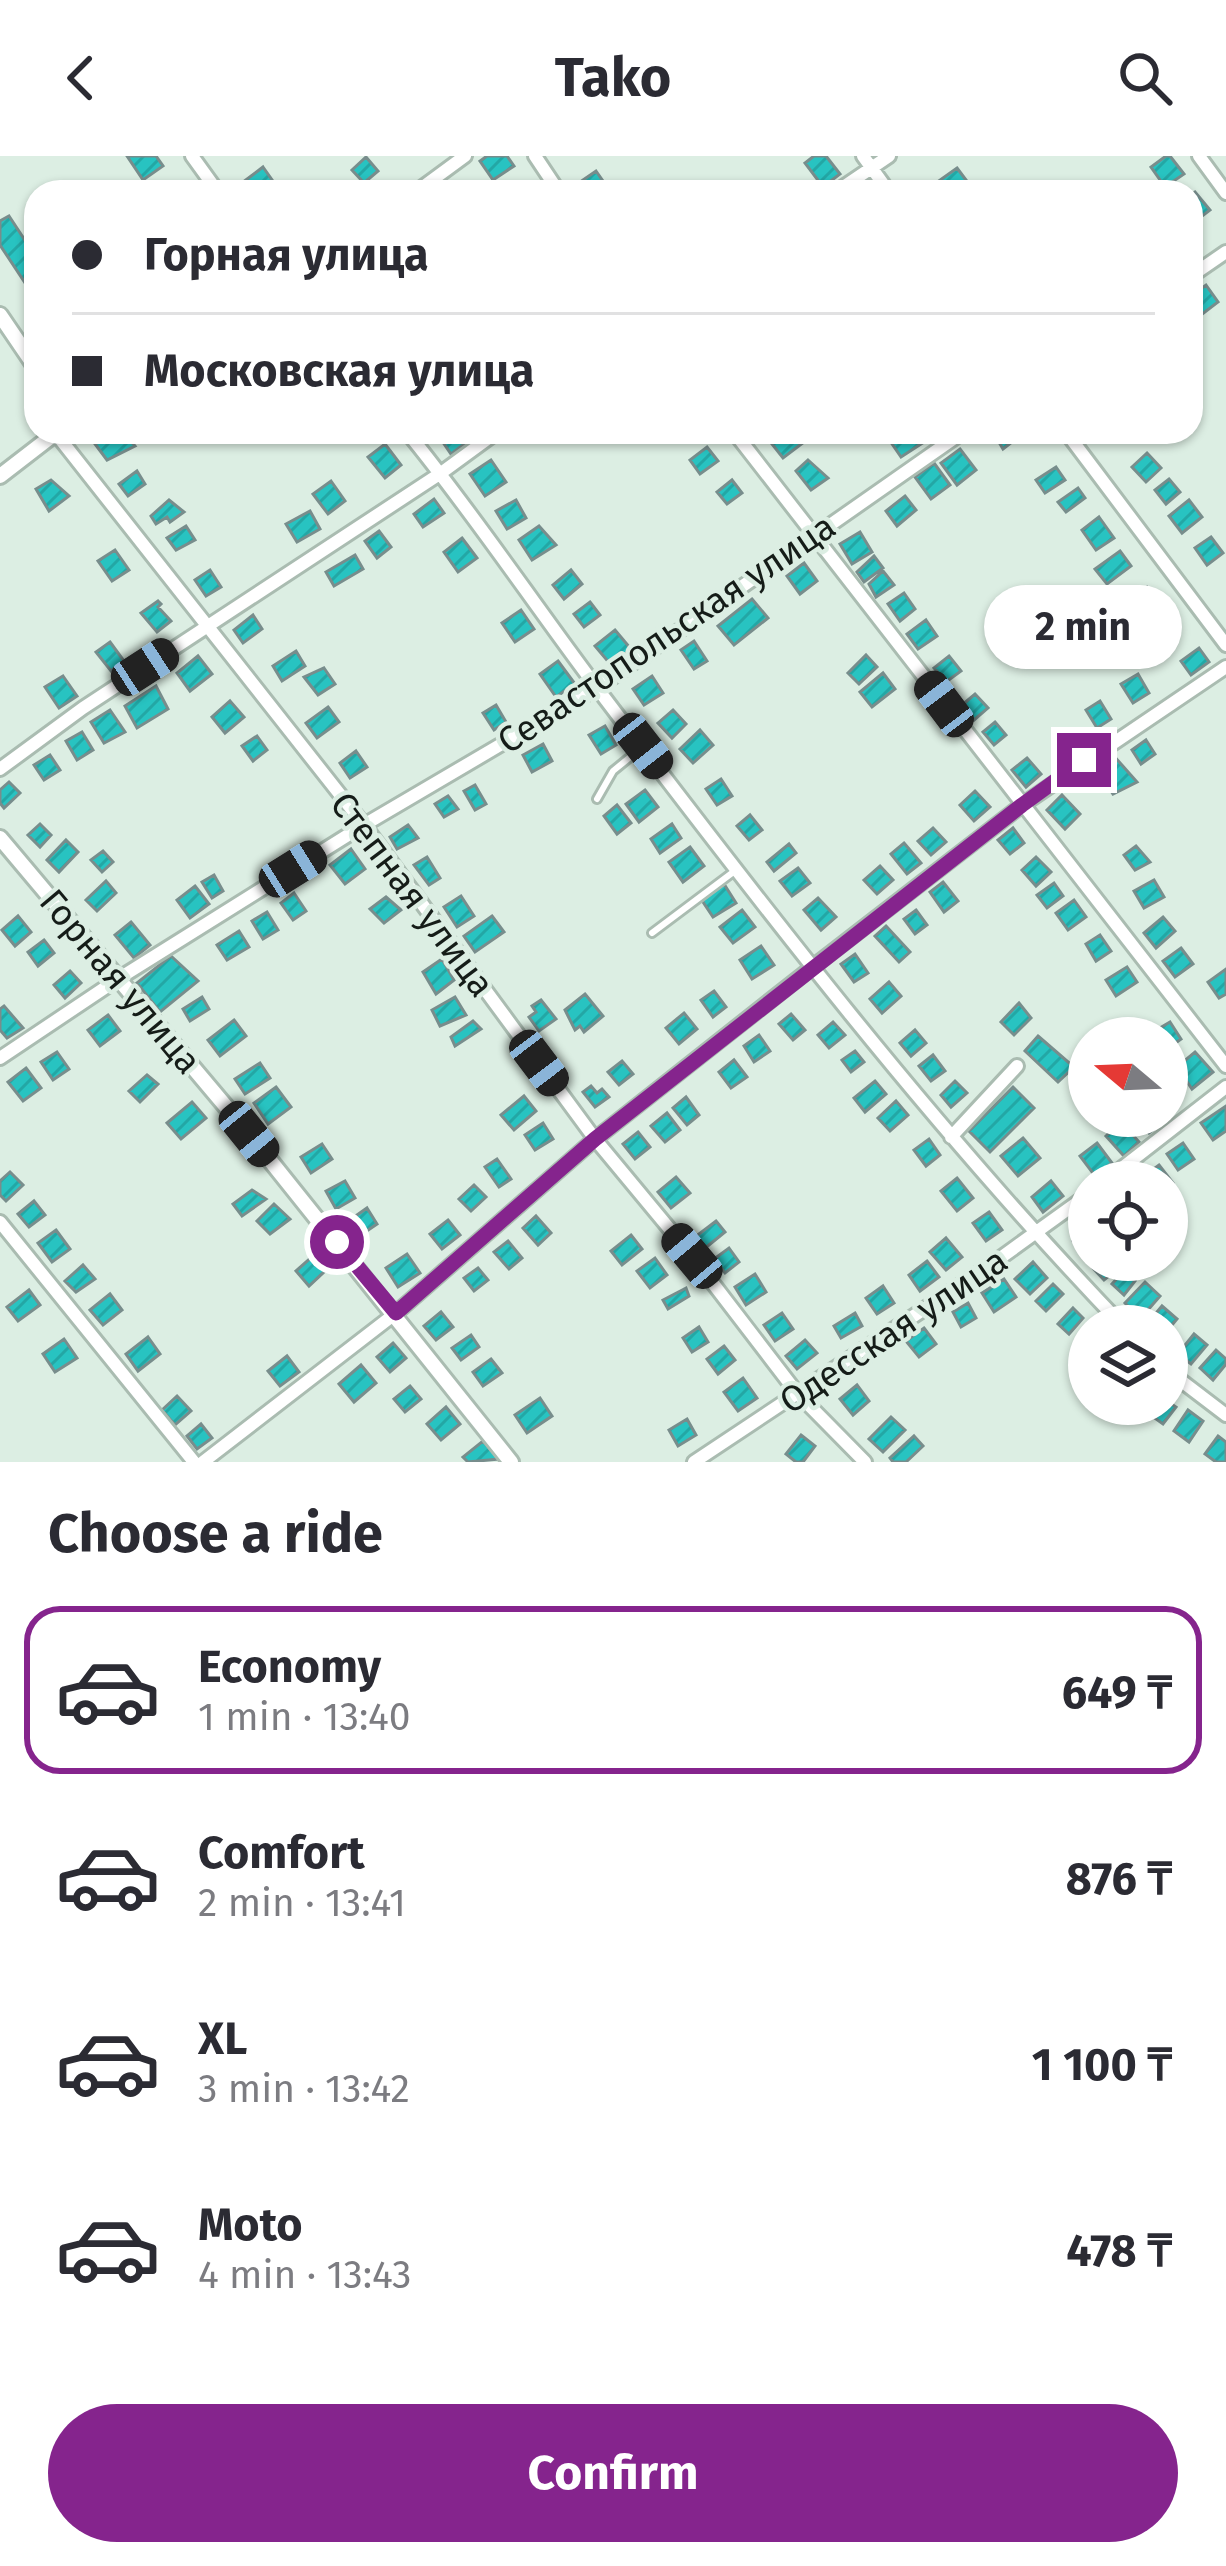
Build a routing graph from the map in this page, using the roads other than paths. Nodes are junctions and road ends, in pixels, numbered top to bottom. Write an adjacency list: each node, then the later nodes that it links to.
1 (465, 156): 5 (street)
2 (889, 156): 4 (street)
3 (1199, 156): 6 (street)
4 (867, 162)
5 (432, 180)
6 (1226, 193)
7 (0, 315): 8 (street)
8 (24, 350)
9 (44, 444): 17 (street)
10 (67, 444): 19 (street, Степная улица)
11 (417, 444): 16 (street)
12 (481, 444): 16 (street)
13 (744, 444): 18 (street)
14 (946, 444): 18 (street, Севастопольская улица)
15 (1075, 444): 20 (street)
16 (441, 473): 19 (street); 22 (street)
17 (0, 476)
18 (815, 534): 22 (street, Севастопольская улица); 26 (street)
19 (206, 627): 24 (street); 27 (street, Степная улица)
20 (1226, 645)
21 (1226, 667): 26 (street)
22 (597, 688): 23 (street); 27 (street, Севастопольская улица)
23 (643, 746): 25 (lane); 29 (street)
24 (0, 769)
25 (597, 799)
26 (1022, 805): 31 (street); 35 (street)
27 (364, 825): 32 (street, Севастопольская улица); 38 (street, Степная улица)
28 (0, 838): 32 (street, Горная улица)
29 (738, 868): 30 (lane); 31 (street)
30 (652, 933)
31 (814, 966): 37 (street); 38 (street)
32 (118, 979): 33 (street, Севастопольская улица); 44 (street, Горная улица)
33 (0, 1058)
34 (1018, 1066): 37 (street)
35 (1226, 1066)
36 (1226, 1087): 39 (street)
37 (952, 1137): 42 (street)
38 (595, 1139): 44 (street); 46 (street, Степная улица)
39 (1131, 1161)
40 (1068, 1210): 42 (street, Одесская улица)
41 (0, 1222): 48 (street)
42 (1036, 1234): 43 (street); 46 (street, Одесская улица)
43 (1103, 1305)
44 (396, 1313): 49 (street); 50 (street, Горная улица)
45 (1188, 1386): 47 (street)
46 (797, 1393): 51 (street, Одесская улица); 52 (street, Степная улица)
47 (1226, 1415)
48 (194, 1462)
49 (203, 1462)
50 (511, 1462)
51 (694, 1462)
52 (866, 1462)

